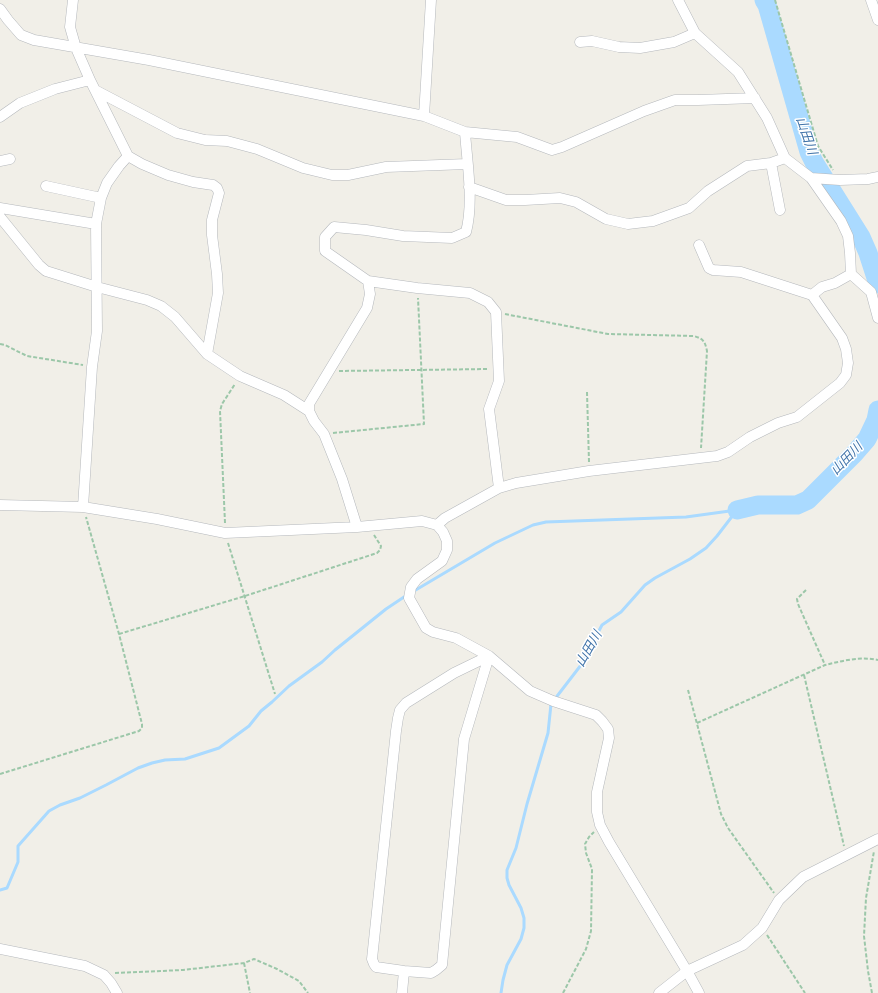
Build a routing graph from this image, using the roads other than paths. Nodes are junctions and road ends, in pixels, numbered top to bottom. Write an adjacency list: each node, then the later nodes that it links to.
1 (73, 0): 9 (street)
2 (431, 0): 13 (street)
3 (678, 0): 7 (street)
4 (873, 1): 6 (street)
5 (0, 9): 9 (street)
6 (878, 20)
7 (695, 33): 8 (street); 12 (street)
8 (580, 42)
9 (76, 48): 10 (street); 13 (street)
10 (90, 80): 11 (street); 14 (street)
11 (95, 90): 16 (street); 19 (street)
12 (755, 98): 15 (street); 17 (street)
13 (424, 116): 15 (street)
14 (0, 117)
15 (465, 132): 19 (street)
16 (128, 156): 24 (street); 35 (street)
17 (785, 158): 18 (street); 21 (street)
18 (771, 163): 23 (street); 26 (street)
19 (467, 164): 23 (street)
20 (878, 177): 21 (street)
21 (812, 178): 30 (street)
22 (46, 186): 24 (street)
23 (469, 187): 31 (street)
24 (101, 198): 28 (street)
25 (0, 208): 28 (street)
26 (780, 210)
27 (0, 217): 32 (street)
28 (96, 224): 32 (street)
29 (699, 245): 33 (street)
30 (851, 274): 33 (street); 34 (street)
31 (368, 281): 36 (street); 37 (street)
32 (97, 287): 35 (street); 39 (street)
33 (812, 295): 37 (street)
34 (878, 318)
35 (207, 354): 36 (street)
36 (309, 411): 41 (street)
37 (499, 488): 40 (street)
38 (0, 505): 39 (street)
39 (83, 507): 41 (street)
40 (437, 525): 41 (street); 42 (street)
41 (357, 527)
42 (489, 656): 45 (street); 45 (street); 46 (street)
43 (877, 840): 46 (street)
44 (0, 949): 47 (street)
45 (404, 971): 48 (street)
46 (687, 971): 49 (street); 50 (street)
47 (116, 993)
48 (402, 993)
49 (659, 993)
50 (699, 993)

